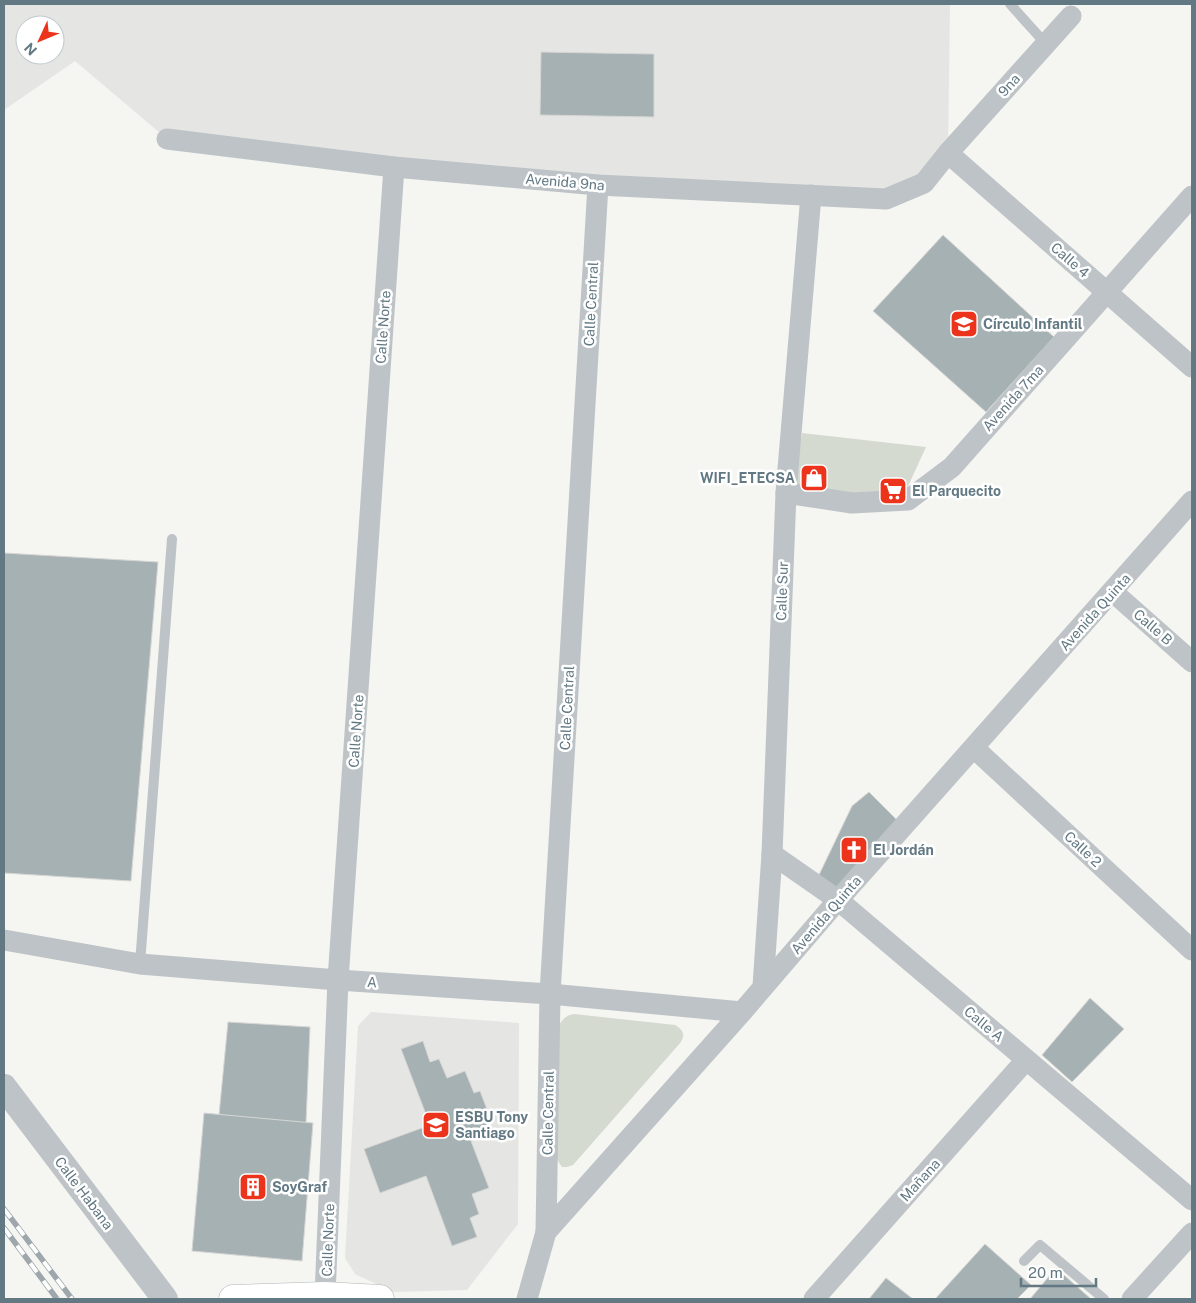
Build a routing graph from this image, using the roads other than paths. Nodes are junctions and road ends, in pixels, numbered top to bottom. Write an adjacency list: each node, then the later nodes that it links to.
1 (1010, 4): 3 (lane)
2 (1071, 16): 3 (street, 9na)
3 (1046, 44): 5 (street, 9na)
4 (167, 139): 6 (street, Avenida 9na)
5 (948, 153): 8 (street, Avenida 9na); 10 (street, Calle 4)
6 (394, 167): 7 (street, Avenida 9na); 23 (street, Calle Norte)
7 (598, 185): 8 (street, Avenida 9na); 25 (street, Calle Central)
8 (811, 195): 12 (street, Calle Sur)
9 (1192, 196): 10 (street, Avenida 7ma)
10 (1108, 292): 11 (street, Calle 4); 12 (street, Avenida 7ma)
11 (1192, 367)
12 (786, 493): 18 (street, Calle Sur)
13 (1192, 501): 15 (street, Avenida Quinta)
14 (172, 539): 22 (lane)
15 (1113, 592): 16 (street, Calle B); 17 (street, Avenida Quinta)
16 (1192, 662)
17 (974, 748): 19 (street, Avenida Quinta); 21 (street, Calle 2)
18 (772, 854): 19 (street, Calle A); 24 (street, Calle Sur)
19 (838, 900): 24 (street, Avenida Quinta); 27 (street, Calle A)
20 (4, 940): 22 (street, A)
21 (1192, 950)
22 (140, 964): 23 (street, A)
23 (338, 980): 25 (street, A); 33 (street, Calle Norte)
24 (763, 986): 26 (street, Avenida Quinta)
25 (550, 994): 26 (street, A); 30 (street, Calle Central)
26 (742, 1012): 30 (street, Avenida Quinta)
27 (1026, 1060): 29 (street, Calle A); 38 (street, Mañana)
28 (4, 1087): 34 (street, Calle Habana)
29 (1192, 1200)
30 (546, 1232): 37 (street, Avenida Quinta)
31 (1192, 1233): 40 (street)
32 (1024, 1261): 39 (lane)
33 (325, 1296): 35 (main road); 36 (main road)
34 (165, 1299)
35 (233, 1299)
36 (380, 1299)
37 (526, 1299)
38 (814, 1299)
39 (1104, 1299)
40 (1132, 1299)

